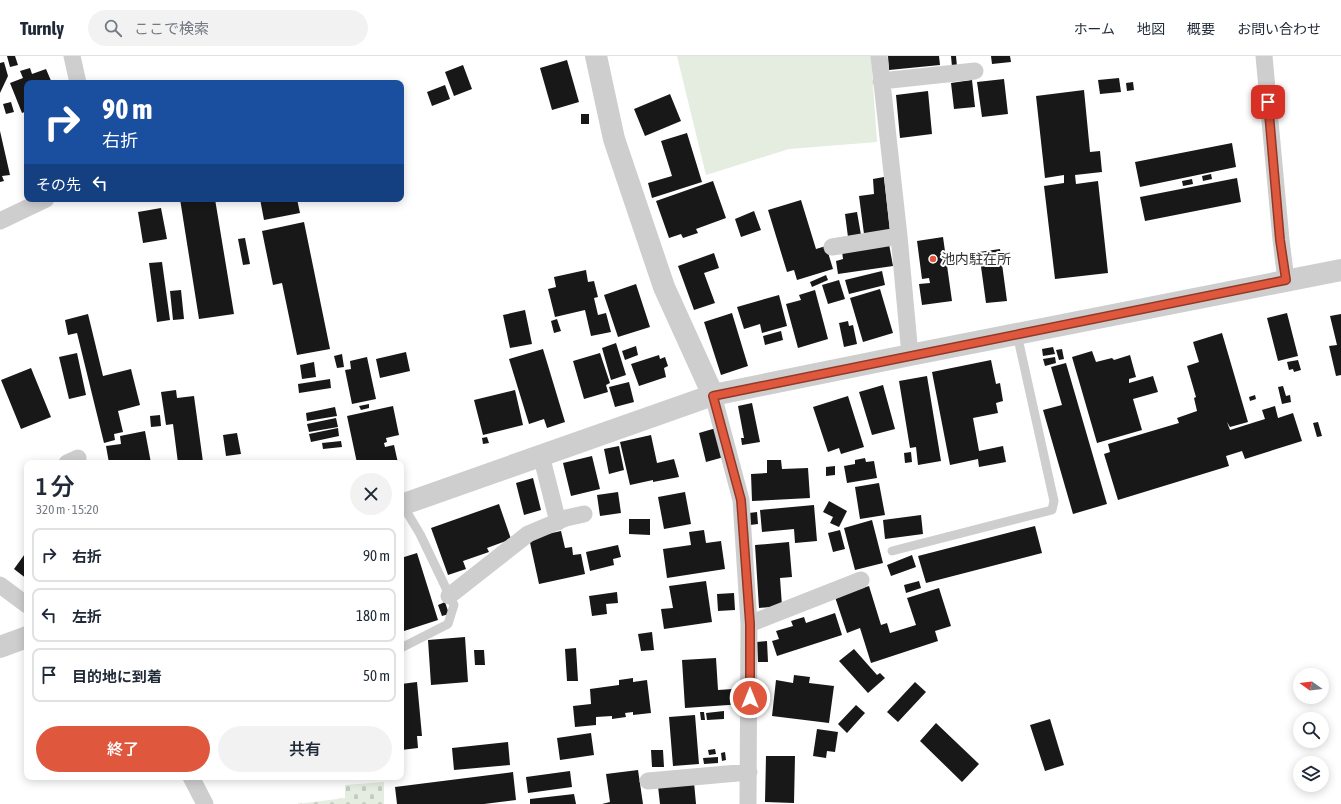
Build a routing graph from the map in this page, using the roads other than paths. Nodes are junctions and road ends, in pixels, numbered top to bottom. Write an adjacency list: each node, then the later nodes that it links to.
1 (72, 56): 6 (street)
2 (596, 56): 16 (street)
3 (879, 56): 7 (street)
4 (1264, 56): 13 (street)
5 (975, 71): 7 (street)
6 (77, 80)
7 (881, 81): 10 (street)
8 (40, 202): 9 (street)
9 (0, 221)
10 (899, 236): 11 (street); 15 (street)
11 (832, 247)
12 (1341, 270): 13 (street)
13 (1286, 280): 14 (street)
14 (1016, 334): 15 (street); 22 (lane)
15 (910, 355): 16 (street)
16 (713, 396): 17 (street); 27 (street)
17 (541, 456): 18 (street); 21 (street)
18 (404, 504)
19 (404, 508): 25 (lane)
20 (584, 514): 21 (street)
21 (558, 522): 25 (street)
22 (892, 551)
23 (861, 580): 27 (street)
24 (0, 586): 26 (street)
25 (449, 596): 29 (lane)
26 (24, 603)
27 (750, 624): 31 (street)
28 (24, 638): 30 (street)
29 (404, 646)
30 (0, 647)
31 (750, 772): 33 (street); 35 (street)
32 (193, 780): 34 (street)
33 (648, 781)
34 (205, 804)
35 (748, 804)

